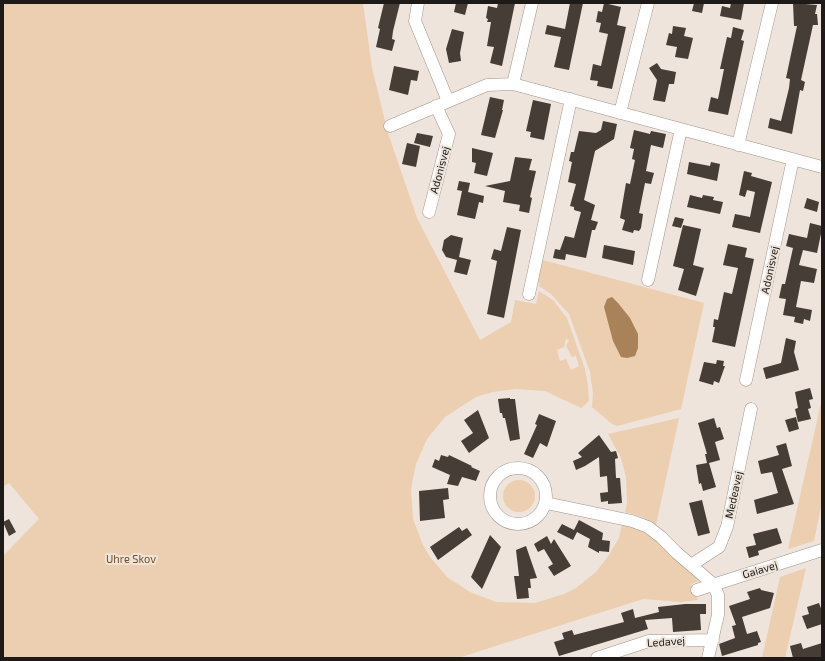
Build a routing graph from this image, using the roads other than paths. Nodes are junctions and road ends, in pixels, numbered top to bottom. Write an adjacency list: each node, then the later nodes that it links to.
1 (418, 3): 7 (street)
2 (532, 3): 5 (street)
3 (648, 3): 9 (street)
4 (772, 3): 12 (street)
5 (513, 84): 6 (street); 7 (street)
6 (571, 99): 9 (street); 17 (street)
7 (448, 101): 8 (street)
8 (436, 106): 10 (street); 15 (street, Adonisvej)
9 (620, 113): 11 (street)
10 (390, 126)
11 (681, 129): 12 (street); 16 (street)
12 (738, 144): 13 (street)
13 (793, 159): 14 (street); 18 (street, Adonisvej)
14 (822, 167)
15 (429, 212)
16 (648, 280)
17 (529, 294)
18 (746, 380)
19 (751, 409): 22 (street, Medeavej)
20 (546, 503): 20 (street); 22 (street)
21 (822, 550): 23 (street, Gaiavej)
22 (691, 565): 23 (street)
23 (714, 584): 24 (street, Gaiavej); 25 (street)
24 (697, 590)
25 (713, 640): 26 (street, Ledavej); 27 (street)
26 (597, 658)
27 (708, 658)

